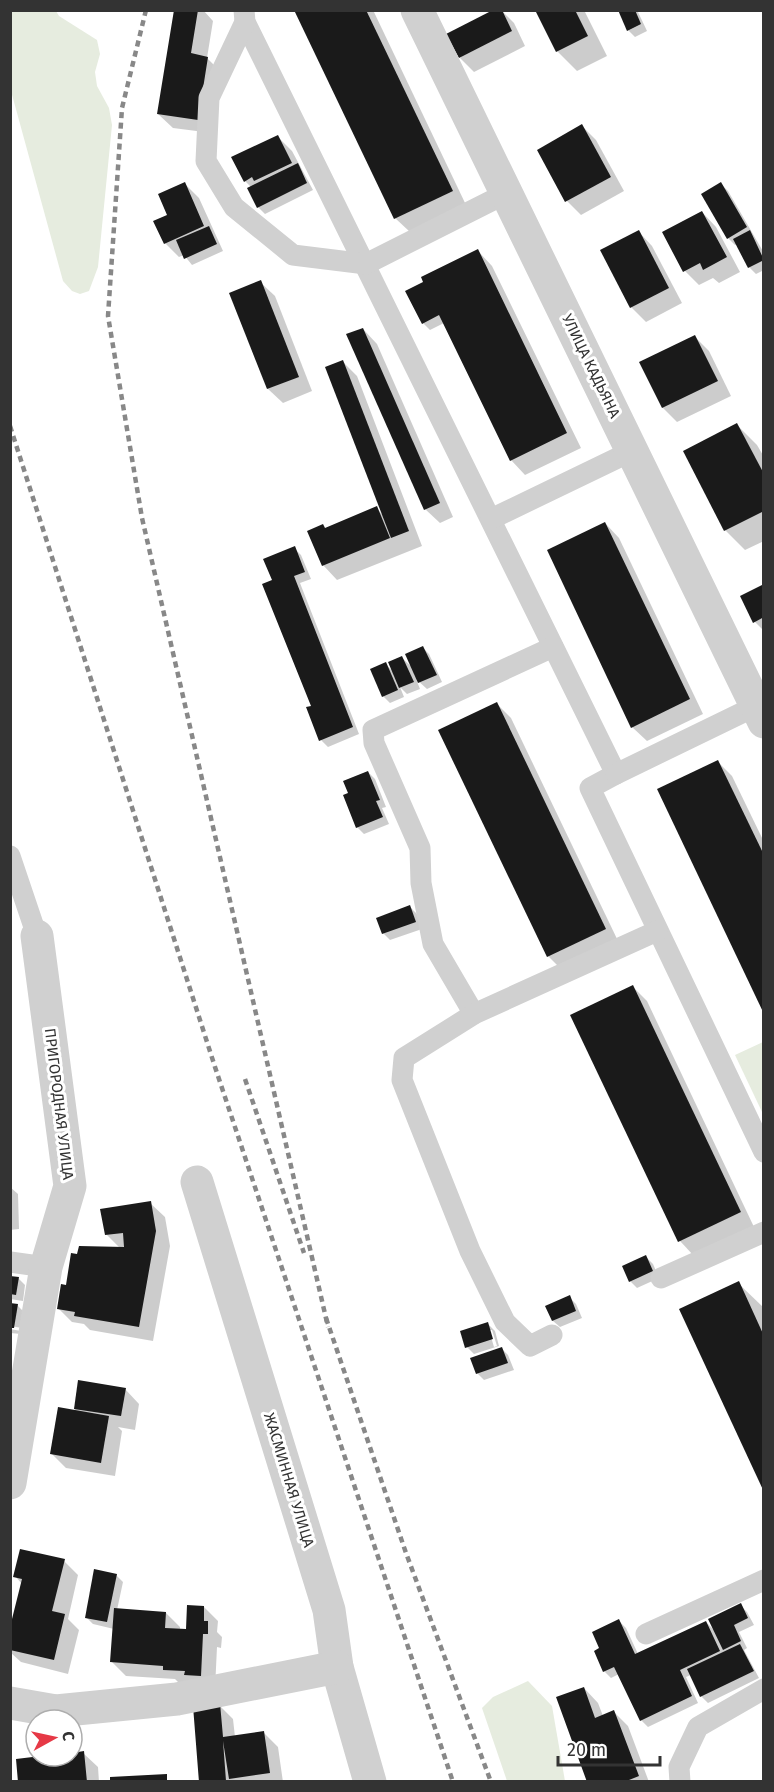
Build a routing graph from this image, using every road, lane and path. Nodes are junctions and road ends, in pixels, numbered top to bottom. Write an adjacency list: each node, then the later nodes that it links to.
1 (417, 10): 3 (street, УЛИЦА КАДЬЯНА)
2 (245, 16): 4 (lane); 4 (lane)
3 (507, 192): 4 (lane); 5 (street, УЛИЦА КАДЬЯНА)
4 (366, 264): 6 (lane)
5 (632, 451): 6 (lane); 8 (street, УЛИЦА КАДЬЯНА)
6 (491, 519): 7 (lane)
7 (553, 647): 9 (lane); 13 (lane)
8 (760, 714): 9 (lane)
9 (616, 774): 11 (lane)
10 (10, 856): 12 (lane)
11 (657, 931): 13 (lane); 14 (lane)
12 (37, 936): 18 (street, ПРИГОРОДНАЯ УЛИЦА)
13 (474, 1014): 20 (lane)
14 (764, 1152)
15 (197, 1182): 24 (street, ЖАСМИННАЯ УЛИЦА)
16 (764, 1232): 19 (lane)
17 (10, 1262): 18 (lane)
18 (46, 1267): 21 (street, ПРИГОРОДНАЯ УЛИЦА)
19 (661, 1278)
20 (552, 1335)
21 (10, 1483)
22 (764, 1580): 23 (lane)
23 (646, 1634)
24 (337, 1667): 26 (street); 27 (street, ЖАСМИННАЯ УЛИЦА)
25 (764, 1689): 28 (lane)
26 (10, 1702)
27 (370, 1782)
28 (680, 1782)

